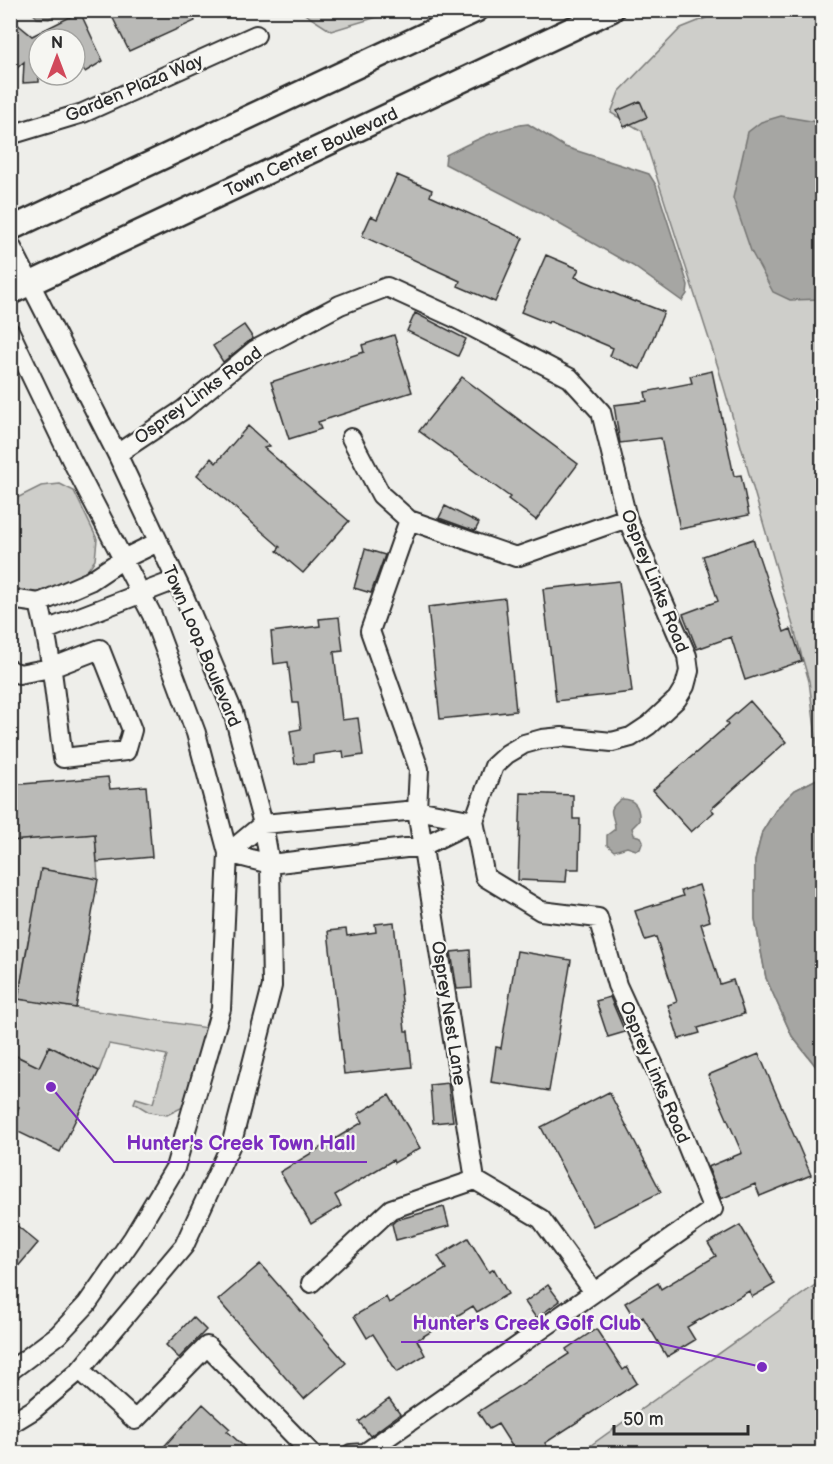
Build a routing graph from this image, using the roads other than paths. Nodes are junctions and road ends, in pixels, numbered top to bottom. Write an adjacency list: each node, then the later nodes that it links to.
1 (477, 10): 5 (main road)
2 (612, 10): 7 (main road, Town Center Boulevard)
3 (256, 35): 4 (street, Garden Plaza Way)
4 (10, 135)
5 (10, 229)
6 (10, 244): 7 (street, Town Loop Boulevard)
7 (31, 283): 8 (main road, Town Center Boulevard); 11 (street, Town Loop Boulevard)
8 (10, 293)
9 (10, 332): 15 (street, Town Loop Boulevard)
10 (351, 438): 13 (street)
11 (117, 454): 12 (street, Osprey Links Road); 14 (street, Town Loop Boulevard)
12 (627, 518): 13 (street); 24 (street, Osprey Links Road)
13 (410, 520): 23 (street, Osprey Nest Lane)
14 (158, 542): 15 (street); 16 (street, Town Loop Boulevard)
15 (123, 559): 17 (street, Town Loop Boulevard); 19 (street)
16 (176, 580): 17 (street); 25 (street, Town Loop Boulevard)
17 (141, 594): 20 (street); 27 (street, Town Loop Boulevard)
18 (10, 599): 19 (street)
19 (39, 603): 20 (street)
20 (46, 630): 21 (street)
21 (51, 668): 21 (street); 22 (street)
22 (10, 670)
23 (417, 810): 24 (street); 25 (street); 26 (street, Osprey Nest Lane)
24 (474, 821): 26 (street); 31 (street, Osprey Links Road)
25 (263, 824): 27 (street); 28 (street, Town Loop Boulevard)
26 (423, 846): 28 (street); 29 (street, Osprey Nest Lane)
27 (228, 852): 28 (street); 33 (street, Town Loop Boulevard)
28 (270, 864): 32 (street, Town Loop Boulevard)
29 (475, 1180): 30 (street); 31 (street)
30 (312, 1283)
31 (594, 1292): 36 (street, Osprey Links Road)
32 (80, 1370): 34 (street, Town Loop Boulevard); 35 (street)
33 (10, 1371)
34 (10, 1424)
35 (312, 1454)
36 (351, 1454)

